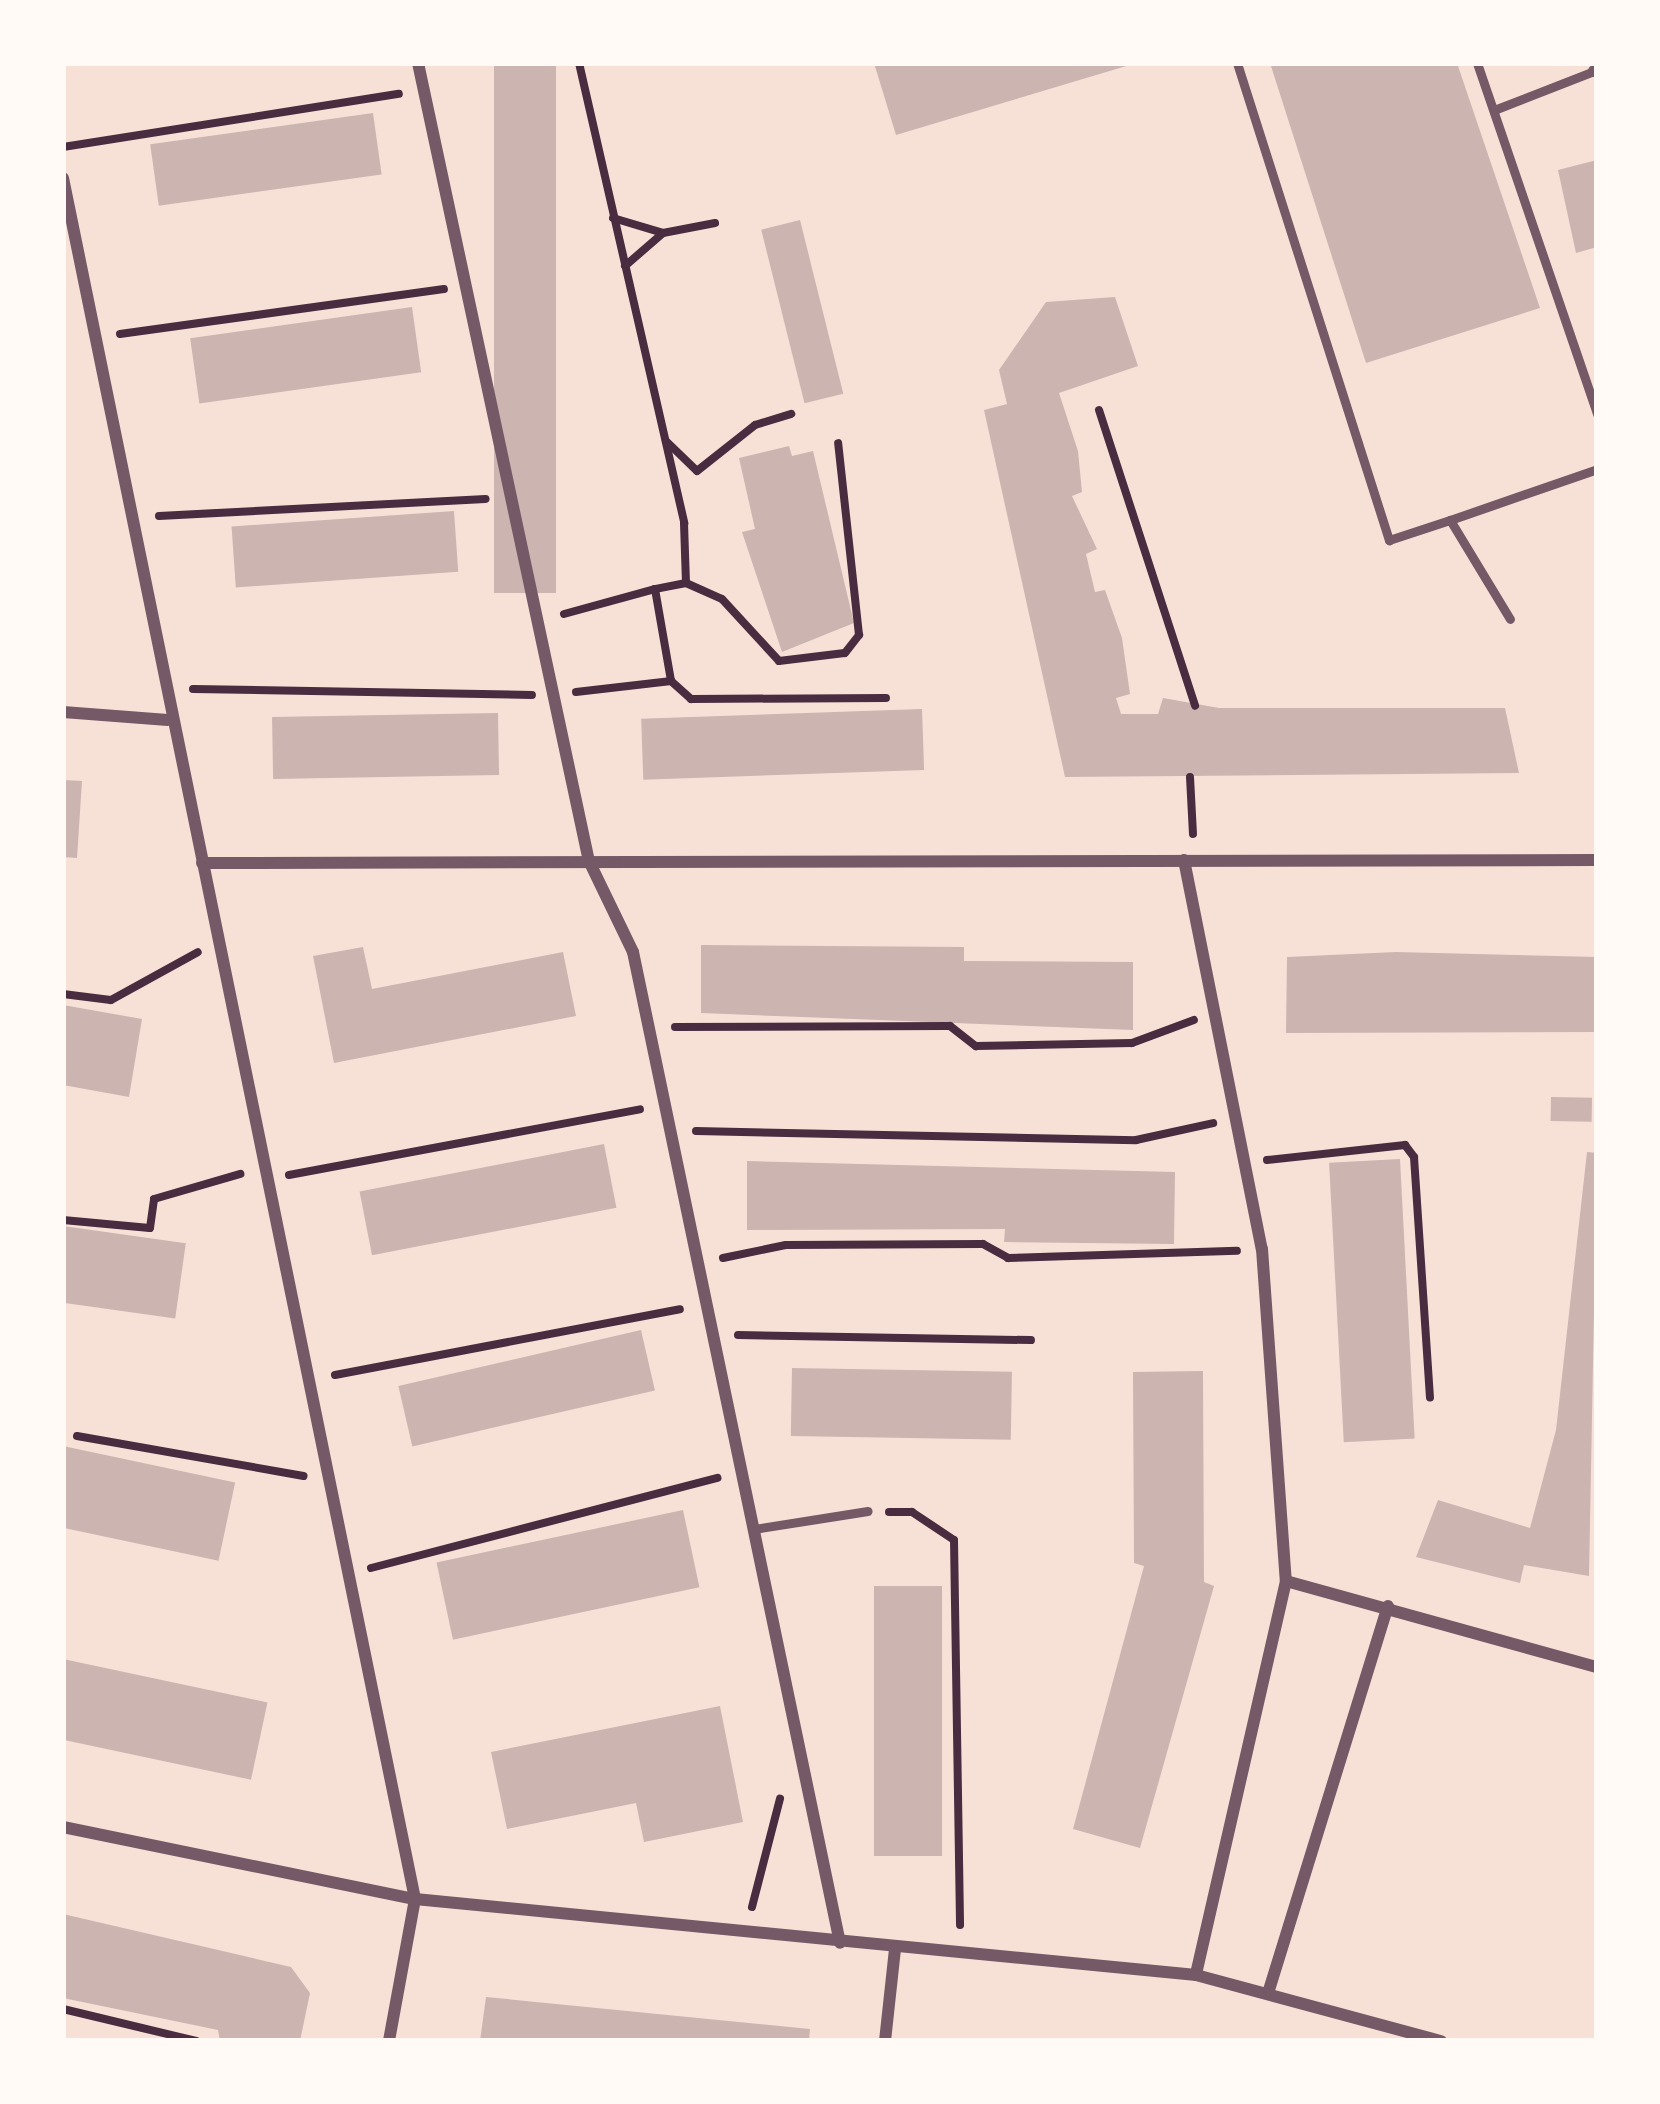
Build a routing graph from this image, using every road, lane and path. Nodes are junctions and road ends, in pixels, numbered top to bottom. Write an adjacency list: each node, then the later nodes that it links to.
1 (418, 63): 6 (street)
2 (579, 63): 10 (path)
3 (1237, 63): 24 (lane)
4 (1477, 63): 7 (lane)
5 (1595, 71): 7 (lane)
6 (424, 90): 8 (path); 14 (street)
7 (1494, 110): 18 (lane)
8 (63, 148)
9 (63, 178): 15 (street)
10 (614, 218): 12 (path); 13 (path)
11 (715, 224): 12 (path)
12 (663, 233): 13 (path)
13 (625, 266): 19 (path)
14 (464, 287): 15 (path); 22 (street)
15 (95, 337): 23 (street)
16 (1099, 410): 30 (path)
17 (791, 414): 19 (path)
18 (1597, 414)
19 (665, 441): 25 (path)
20 (838, 443): 25 (path)
21 (1597, 469): 24 (lane)
22 (505, 498): 23 (path); 28 (street)
23 (132, 517): 32 (street)
24 (1450, 520): 27 (lane)
25 (686, 583): 26 (path)
26 (655, 589): 28 (path); 29 (path)
27 (1510, 619)
28 (532, 622): 36 (street)
29 (671, 681)
30 (1195, 706)
31 (63, 712): 32 (street)
32 (168, 720): 37 (street)
33 (1190, 777): 34 (path)
34 (1189, 860): 35 (street); 36 (street); 40 (street)
35 (1597, 860)
36 (589, 861): 37 (street); 41 (street)
37 (202, 863): 38 (street)
38 (215, 943): 39 (path); 46 (street)
39 (63, 994)
40 (1213, 1013): 41 (path); 43 (street)
41 (648, 1025): 42 (street)
42 (665, 1104): 44 (street); 46 (path)
43 (1233, 1119): 44 (path); 45 (street)
44 (670, 1130): 49 (street)
45 (1243, 1162): 48 (street); 54 (path)
46 (266, 1173): 47 (path); 53 (street)
47 (63, 1220)
48 (1262, 1249): 49 (path); 61 (street)
49 (698, 1264): 50 (street)
50 (705, 1304): 51 (street); 53 (path)
51 (713, 1335): 52 (path); 56 (street)
52 (1031, 1340)
53 (309, 1380): 57 (street)
54 (1430, 1397)
55 (77, 1436): 57 (path)
56 (742, 1471): 59 (street); 60 (path)
57 (328, 1476): 60 (street)
58 (868, 1511): 59 (lane); 70 (path)
59 (754, 1529): 64 (street)
60 (349, 1574): 66 (street)
61 (1286, 1581): 62 (street); 71 (street)
62 (1388, 1606): 63 (street); 72 (street)
63 (1597, 1666)
64 (797, 1734): 67 (path); 68 (street)
65 (63, 1827): 66 (street)
66 (416, 1899): 67 (street); 75 (street)
67 (745, 1932): 68 (street)
68 (841, 1943): 69 (street)
69 (895, 1948): 70 (street); 76 (street)
70 (960, 1957): 71 (street)
71 (1196, 1975): 72 (street)
72 (1269, 1990): 77 (street)
73 (63, 2009): 74 (path)
74 (196, 2041)
75 (389, 2041)
76 (886, 2041)
77 (1442, 2041)

